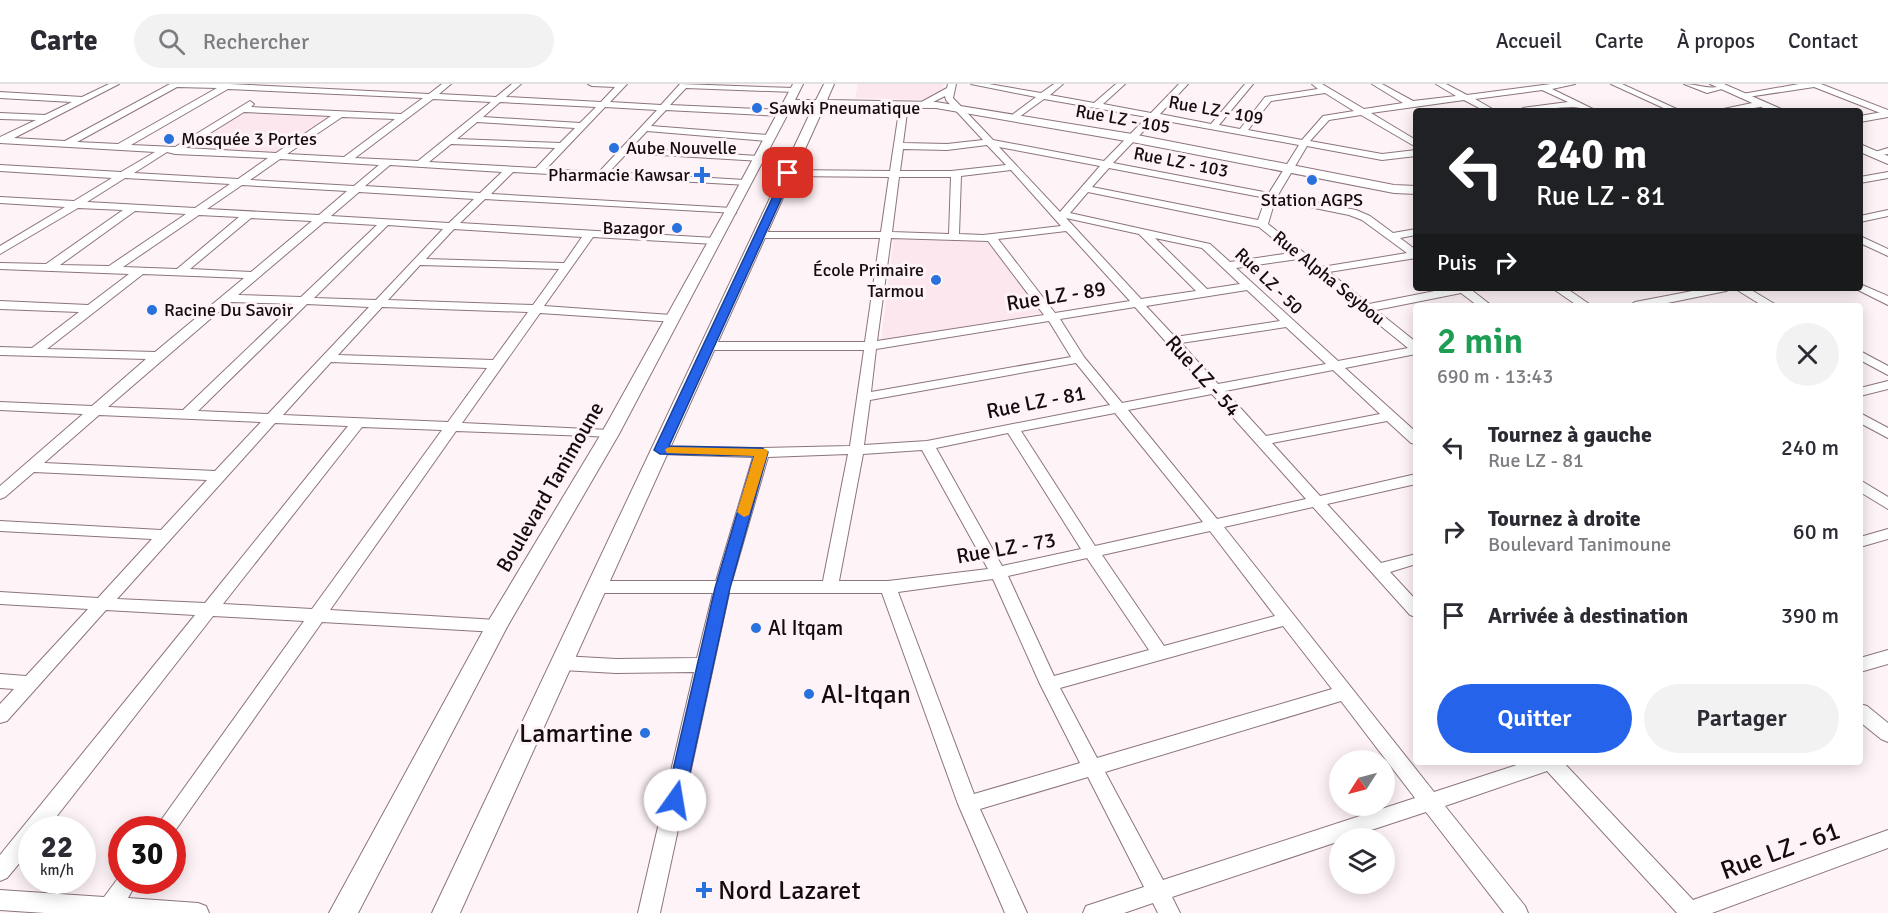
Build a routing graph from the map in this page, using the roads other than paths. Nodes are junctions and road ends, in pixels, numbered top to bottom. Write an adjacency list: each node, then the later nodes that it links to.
1 (10, 84): 28 (street)
2 (115, 84): 36 (street)
3 (176, 84): 22 (street); 79 (street)
4 (447, 84): 33 (street)
5 (517, 84): 37 (street)
6 (592, 84): 23 (street)
7 (685, 84): 35 (street); 46 (street)
8 (830, 84): 38 (main road)
9 (975, 84): 32 (street, Rue LZ - 109)
10 (1059, 84): 32 (street)
11 (1121, 84): 44 (street)
12 (1184, 84): 61 (street)
13 (1249, 84): 70 (street)
14 (1316, 84): 29 (street)
15 (1376, 84): 39 (street)
16 (1440, 84): 34 (street)
17 (1571, 84): 24 (street, Rue Alpha Seybou)
18 (1616, 84): 52 (street)
19 (1688, 84): 27 (street)
20 (1705, 84): 27 (main road)
21 (1816, 84): 31 (street); 58 (street)
22 (229, 85): 25 (street); 83 (street)
23 (622, 85): 41 (street)
24 (1540, 86): 34 (street, Rue Alpha Seybou); 40 (street)
25 (279, 87): 33 (street); 56 (street)
26 (951, 87): 43 (street); 47 (street, Rue LZ - 54)
27 (1717, 87): 31 (main road); 45 (main road)
28 (0, 88)
29 (1327, 90): 57 (street); 72 (street)
30 (0, 95): 36 (street)
31 (1741, 95): 55 (main road)
32 (1044, 96): 44 (street, Rue LZ - 109); 63 (street)
33 (430, 97): 37 (street); 62 (street)
34 (1465, 97): 39 (street, Rue Alpha Seybou); 49 (street)
35 (790, 98): 38 (main road, Rue LZ - 105); 46 (street); 73 (main road, Boulevard Tanimoune)
36 (82, 100): 64 (street)
37 (498, 100): 41 (street); 65 (street)
38 (820, 104): 42 (main road, Rue LZ - 105); 101 (main road)
39 (1412, 104): 48 (street); 57 (street, Rue Alpha Seybou)
40 (1577, 104): 50 (street); 51 (street)
41 (602, 105): 46 (street); 69 (street)
42 (904, 105): 43 (main road, Rue LZ - 105); 82 (street)
43 (920, 105): 47 (main road, Rue LZ - 105)
44 (1097, 105): 61 (street, Rue LZ - 109)
45 (1757, 105): 53 (street); 54 (main road)
46 (663, 108): 71 (street)
47 (958, 108): 63 (main road, Rue LZ - 105); 77 (street, Rue LZ - 54)
48 (1419, 108)
49 (1486, 108)
50 (1546, 108)
51 (1586, 108)
52 (1670, 108)
53 (1738, 108)
54 (1764, 108)
55 (1773, 108)
56 (241, 109): 59 (street); 87 (street)
57 (1361, 111): 78 (street); 80 (street, Rue Alpha Seybou)
58 (1888, 113): 67 (main road)
59 (341, 114): 62 (street); 90 (street)
60 (0, 116): 64 (street)
61 (1155, 116): 70 (street, Rue LZ - 109); 74 (street)
62 (403, 117): 92 (street)
63 (1015, 117): 74 (main road, Rue LZ - 105)
64 (46, 118): 75 (street)
65 (475, 119): 69 (street); 76 (street)
66 (1888, 119): 68 (main road)
67 (1863, 120)
68 (1863, 121)
69 (581, 126): 81 (street)
70 (1214, 126): 72 (street, Rue LZ - 109)
71 (645, 128): 73 (street); 86 (street)
72 (1242, 132): 80 (street, Rue LZ - 109)
73 (768, 138): 91 (main road, Boulevard Tanimoune)
74 (1132, 138): 95 (street); 98 (main road, Rue LZ - 105)
75 (1, 141): 79 (street)
76 (450, 141): 81 (street); 94 (street)
77 (989, 142): 82 (street, Rue LZ - 103); 95 (street, Rue LZ - 103); 96 (street, Rue LZ - 54)
78 (1413, 142)
79 (66, 144): 83 (street)
80 (1305, 144): 88 (street, Rue LZ - 109); 98 (street, Rue Alpha Seybou)
81 (562, 146): 100 (street)
82 (898, 146): 103 (street)
83 (120, 147): 85 (street)
84 (1863, 147): 89 (main road)
85 (164, 150): 87 (street); 105 (street)
86 (625, 150): 91 (street); 102 (street)
87 (175, 151): 90 (street)
88 (1413, 153)
89 (1886, 155)
90 (278, 156): 92 (street); 108 (street)
91 (758, 159): 109 (main road, Boulevard Tanimoune)
92 (346, 160): 93 (street)
93 (387, 163): 94 (street); 110 (street)
94 (422, 164): 99 (street)
95 (1107, 165): 111 (street); 114 (street, Rue LZ - 103)
96 (1012, 167): 104 (street); 124 (street, Rue LZ - 54)
97 (0, 168): 105 (street)
98 (1288, 168): 112 (main road, Rue LZ - 105); 114 (street, Rue Alpha Seybou)
99 (511, 169): 100 (street); 113 (street)
100 (538, 171): 102 (street)
101 (788, 173): 103 (street); 131 (main road)
102 (602, 174): 109 (street)
103 (892, 174): 104 (street); 132 (street)
104 (956, 174): 134 (street)
105 (121, 175): 108 (street); 116 (street)
106 (1888, 175): 107 (street)
107 (1863, 179)
108 (241, 182): 110 (street); 118 (street)
109 (745, 183): 119 (main road, Boulevard Tanimoune)
110 (355, 188): 113 (street); 123 (street)
111 (1084, 189): 124 (street); 126 (street)
112 (1413, 192)
113 (480, 196): 119 (street); 127 (street)
114 (1272, 196): 126 (street, Rue Alpha Seybou); 133 (street, Rue LZ - 103)
115 (3, 202): 116 (street)
116 (75, 204): 117 (street); 138 (street)
117 (134, 207): 118 (street); 147 (street)
118 (198, 211): 121 (street); 148 (street)
119 (732, 211): 137 (main road, Boulevard Tanimoune)
120 (1888, 213): 122 (street)
121 (249, 214): 123 (street); 151 (street)
122 (1863, 218)
123 (320, 219): 125 (street); 152 (street)
124 (1063, 221): 128 (street, Rue LZ - 50); 135 (street, Rue LZ - 50); 165 (street, Rue LZ - 54)
125 (386, 222): 127 (street); 162 (street)
126 (1262, 224): 141 (street, Rue Alpha Seybou)
127 (451, 226): 130 (street); 143 (street)
128 (1143, 231): 146 (street, Rue LZ - 50); 160 (street)
129 (1413, 232): 133 (street)
130 (589, 235): 137 (street); 145 (street)
131 (760, 235): 132 (street, Rue LZ - 50); 178 (main road)
132 (887, 235): 134 (street, Rue LZ - 50); 179 (street)
133 (1391, 236): 139 (street, Rue LZ - 103)
134 (954, 238): 135 (street, Rue LZ - 50)
135 (991, 238): 174 (street)
136 (1863, 240): 140 (street)
137 (715, 241): 175 (main road, Boulevard Tanimoune)
138 (0, 251)
139 (1413, 253)
140 (1888, 253)
141 (1302, 255): 146 (street); 149 (street, Rue Alpha Seybou)
142 (1413, 255): 149 (street)
143 (417, 262): 145 (street); 164 (street)
144 (0, 266): 147 (street)
145 (566, 266): 173 (street)
146 (1228, 266): 153 (street, Rue LZ - 50)
147 (48, 268): 148 (street)
148 (111, 270): 150 (street)
149 (1322, 270): 171 (street, Rue Alpha Seybou)
150 (140, 271): 151 (street); 172 (street)
151 (180, 272): 152 (street)
152 (253, 275): 161 (street)
153 (1248, 286): 160 (street, Rue LZ - 89); 176 (street, Rue LZ - 50)
154 (1863, 288): 163 (street)
155 (1453, 291): 171 (street)
156 (1466, 291): 166 (street)
157 (1563, 291): 167 (street)
158 (1711, 291): 168 (street)
159 (1745, 291): 169 (street)
160 (1204, 292): 165 (street, Rue LZ - 89)
161 (227, 298): 162 (street); 184 (street)
162 (305, 300): 164 (street); 198 (street)
163 (1888, 301)
164 (380, 303): 173 (street); 186 (street)
165 (1136, 303): 174 (street, Rue LZ - 89); 177 (street, Rue LZ - 54)
166 (1482, 303)
167 (1581, 303)
168 (1650, 303)
169 (1767, 303)
170 (0, 305): 172 (street)
171 (1367, 308): 180 (street, Rue Alpha Seybou)
172 (90, 309): 183 (street)
173 (536, 309): 175 (street); 188 (street)
174 (1052, 316): 179 (street, Rue LZ - 89); 187 (street)
175 (671, 319): 205 (main road, Boulevard Tanimoune)
176 (1287, 323): 177 (street); 189 (street, Rue LZ - 50)
177 (1173, 341): 192 (street, Rue LZ - 54)
178 (708, 346): 179 (street, Rue LZ - 89); 210 (main road)
179 (869, 346): 194 (street)
180 (1413, 346)
181 (1413, 350): 189 (street, Rue LZ - 81)
182 (0, 351): 183 (street)
183 (35, 352): 184 (street)
184 (158, 356): 197 (street)
185 (1863, 357): 190 (street)
186 (329, 358): 188 (street); 200 (street)
187 (1079, 358): 194 (street); 195 (street)
188 (495, 364): 203 (street)
189 (1335, 366): 192 (street, Rue LZ - 81); 199 (street, Rue LZ - 50)
190 (1888, 371)
191 (1888, 385): 193 (street)
192 (1214, 389): 195 (street, Rue LZ - 81); 208 (street, Rue LZ - 54)
193 (1863, 391)
194 (863, 398): 211 (street)
195 (1118, 407): 204 (street, Rue LZ - 81); 220 (street)
196 (2, 408): 197 (street)
197 (96, 411): 198 (street); 213 (street)
198 (186, 415): 200 (street)
199 (1390, 416): 207 (street, Rue LZ - 50); 208 (street)
200 (272, 418): 202 (street); 214 (street)
201 (1863, 419): 206 (street)
202 (359, 422): 203 (street); 236 (street)
203 (450, 427): 205 (street); 237 (street)
204 (1012, 428): 209 (street, Rue LZ - 81); 225 (street)
205 (610, 434): 239 (main road, Boulevard Tanimoune)
206 (1888, 434)
207 (1413, 437)
208 (1262, 441): 218 (street, Rue LZ - 54)
209 (927, 445): 211 (street, Rue LZ - 81); 228 (street)
210 (660, 450): 212 (street, Rue LZ - 81); 229 (main road)
211 (856, 451): 212 (street, Rue LZ - 81); 232 (street)
212 (762, 452): 231 (street)
213 (31, 467): 214 (street); 217 (street)
214 (219, 476): 223 (street)
215 (1413, 480): 218 (street, Rue LZ - 73)
216 (1863, 488): 219 (street)
217 (0, 494)
218 (1314, 500): 220 (street, Rue LZ - 73); 227 (street, Rue LZ - 54)
219 (1888, 504)
220 (1212, 523): 225 (street, Rue LZ - 73); 238 (street)
221 (0, 526): 223 (street)
222 (1888, 534): 224 (street)
223 (165, 535): 234 (street)
224 (1863, 541)
225 (1092, 553): 228 (street, Rue LZ - 73); 240 (street)
226 (1413, 560): 227 (street)
227 (1378, 568): 235 (street, Rue LZ - 54)
228 (998, 573): 230 (street, Rue LZ - 73); 247 (street)
229 (595, 587): 231 (street, Rue LZ - 73); 242 (main road)
230 (888, 587): 232 (street, Rue LZ - 73); 256 (street)
231 (722, 588): 232 (street, Rue LZ - 73); 244 (street)
232 (830, 588)
233 (0, 598): 234 (street)
234 (103, 604): 236 (street); 246 (street)
235 (1413, 608)
236 (210, 610): 237 (street); 257 (street)
237 (316, 616): 239 (street); 258 (street)
238 (1285, 619): 240 (street); 248 (street)
239 (497, 626): 268 (main road, Boulevard Tanimoune)
240 (1160, 652): 247 (street)
241 (1888, 657): 243 (street)
242 (562, 663): 244 (street); 269 (main road)
243 (1863, 664)
244 (705, 665): 270 (street)
245 (0, 681): 246 (street)
246 (31, 683): 250 (street)
247 (1049, 684): 254 (street)
248 (1344, 693): 254 (street); 255 (street)
249 (1863, 713): 251 (street)
250 (0, 716)
251 (1888, 734)
252 (1542, 765): 255 (street)
253 (1554, 765): 266 (street)
254 (1092, 767): 256 (street); 262 (street)
255 (1429, 801): 262 (street); 274 (street)
256 (968, 804): 271 (street)
257 (44, 816)
258 (174, 816)
259 (1888, 839): 266 (street, Rue LZ - 61)
260 (18, 848): 261 (street)
261 (0, 871)
262 (1157, 891): 272 (street); 273 (street)
263 (118, 894): 265 (street)
264 (0, 900): 265 (street)
265 (107, 910): 267 (street)
266 (1691, 912)
267 (198, 913)
268 (343, 913)
269 (446, 913)
270 (649, 913)
271 (1016, 913)
272 (1094, 913)
273 (1169, 913)
274 (1517, 913)

